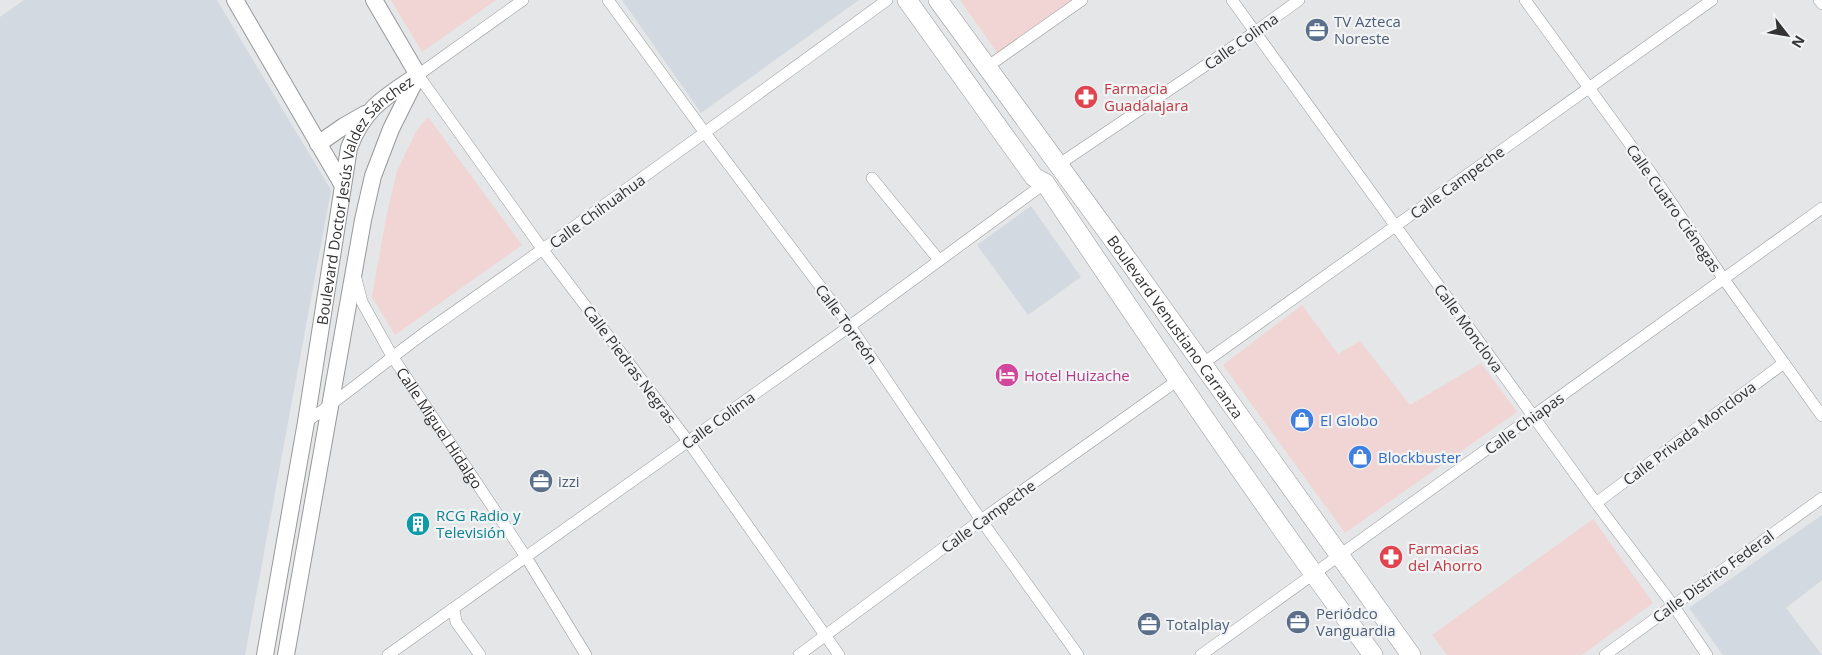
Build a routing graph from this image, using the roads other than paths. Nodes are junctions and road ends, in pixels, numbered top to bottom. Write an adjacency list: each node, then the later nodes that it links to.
1 (235, 0): 21 (main road)
2 (374, 0): 17 (main road)
3 (523, 0): 17 (street)
4 (608, 0): 20 (street, Calle Torreón)
5 (887, 0): 20 (street, Calle Chihuahua)
6 (907, 0): 24 (main road, Boulevard Venustiano Carranza)
7 (938, 0): 16 (main road, Boulevard Venustiano Carranza)
8 (1082, 0): 16 (street)
9 (1232, 0): 15 (street, Calle Monclova)
10 (1299, 0): 15 (street, Calle Colima)
11 (1525, 0): 18 (street, Calle Cuatro Ciénegas)
12 (1712, 0): 18 (street, Calle Campeche)
13 (1819, 0): 14 (street)
14 (1822, 4)
15 (1255, 32): 22 (street, Calle Colima); 27 (street, Calle Monclova)
16 (987, 67): 22 (main road, Boulevard Venustiano Carranza)
17 (418, 76): 19 (main road, Boulevard Doctor Jesús Valdez Sánchez); 29 (main road, Boulevard Doctor Jesús Valdez Sánchez); 30 (street, Calle Piedras Negras)
18 (1590, 88): 27 (street, Calle Campeche); 33 (street, Calle Cuatro Ciénegas)
19 (367, 113): 21 (main road); 25 (main road, Boulevard Doctor Jesús Valdez Sánchez)
20 (705, 133): 30 (street, Calle Chihuahua); 34 (street, Calle Torreón)
21 (318, 144): 25 (main road)
22 (1058, 165): 37 (main road, Boulevard Venustiano Carranza)
23 (872, 178): 31 (street)
24 (1045, 183): 31 (street, Calle Colima); 38 (main road, Boulevard Venustiano Carranza)
25 (342, 184): 28 (main road, Boulevard Doctor Jesús Valdez Sánchez)
26 (1822, 208): 33 (street, Calle Chiapas)
27 (1395, 227): 37 (street, Calle Campeche); 41 (street, Calle Monclova)
28 (336, 230): 29 (main road); 42 (main road, Boulevard Doctor Jesús Valdez Sánchez)
29 (361, 234): 32 (main road, Boulevard Doctor Jesús Valdez Sánchez)
30 (543, 250): 35 (street, Calle Chihuahua); 43 (street, Calle Piedras Negras)
31 (939, 260): 34 (street, Calle Colima)
32 (355, 272): 35 (street, Calle Miguel Hidalgo); 39 (main road, Boulevard Doctor Jesús Valdez Sánchez)
33 (1723, 278): 36 (street, Calle Cuatro Ciénegas); 41 (street, Calle Chiapas)
34 (850, 326): 43 (street, Calle Colima); 46 (street, Calle Torreón)
35 (392, 356): 39 (street, Calle Chihuahua); 48 (street, Calle Miguel Hidalgo)
36 (1784, 363): 40 (street, Calle Cuatro Ciénegas); 45 (street, Calle Privada Monclova)
37 (1202, 364): 47 (main road, Boulevard Venustiano Carranza)
38 (1178, 380): 46 (street, Calle Campeche); 49 (main road, Boulevard Venustiano Carranza)
39 (331, 405): 42 (street, Calle Chihuahua); 54 (main road, Boulevard Doctor Jesús Valdez Sánchez)
40 (1822, 416)
41 (1533, 417): 45 (street, Calle Monclova); 47 (street, Calle Chiapas)
42 (306, 422): 53 (main road, Boulevard Doctor Jesús Valdez Sánchez)
43 (688, 441): 48 (street, Calle Colima); 52 (street, Calle Piedras Negras)
44 (1822, 498): 50 (street, Calle Distrito Federal)
45 (1596, 503): 50 (street, Calle Monclova)
46 (981, 520): 52 (street, Calle Campeche); 60 (street, Calle Torreón)
47 (1339, 555): 49 (street, Calle Chiapas); 63 (main road, Boulevard Venustiano Carranza)
48 (526, 557): 51 (street, Calle Colima); 57 (street, Calle Miguel Hidalgo)
49 (1313, 574): 61 (street, Calle Chiapas); 62 (main road, Boulevard Venustiano Carranza)
50 (1673, 605): 64 (street, Calle Distrito Federal); 65 (street, Calle Monclova)
51 (454, 608): 55 (street, Calle Colima); 56 (street)
52 (825, 636): 58 (street, Calle Campeche); 59 (street, Calle Piedras Negras)
53 (265, 655)
54 (286, 655)
55 (388, 655)
56 (480, 655)
57 (586, 655)
58 (799, 655)
59 (839, 655)
60 (1078, 655)
61 (1201, 655)
62 (1373, 655)
63 (1411, 655)
64 (1605, 655)
65 (1707, 655)

